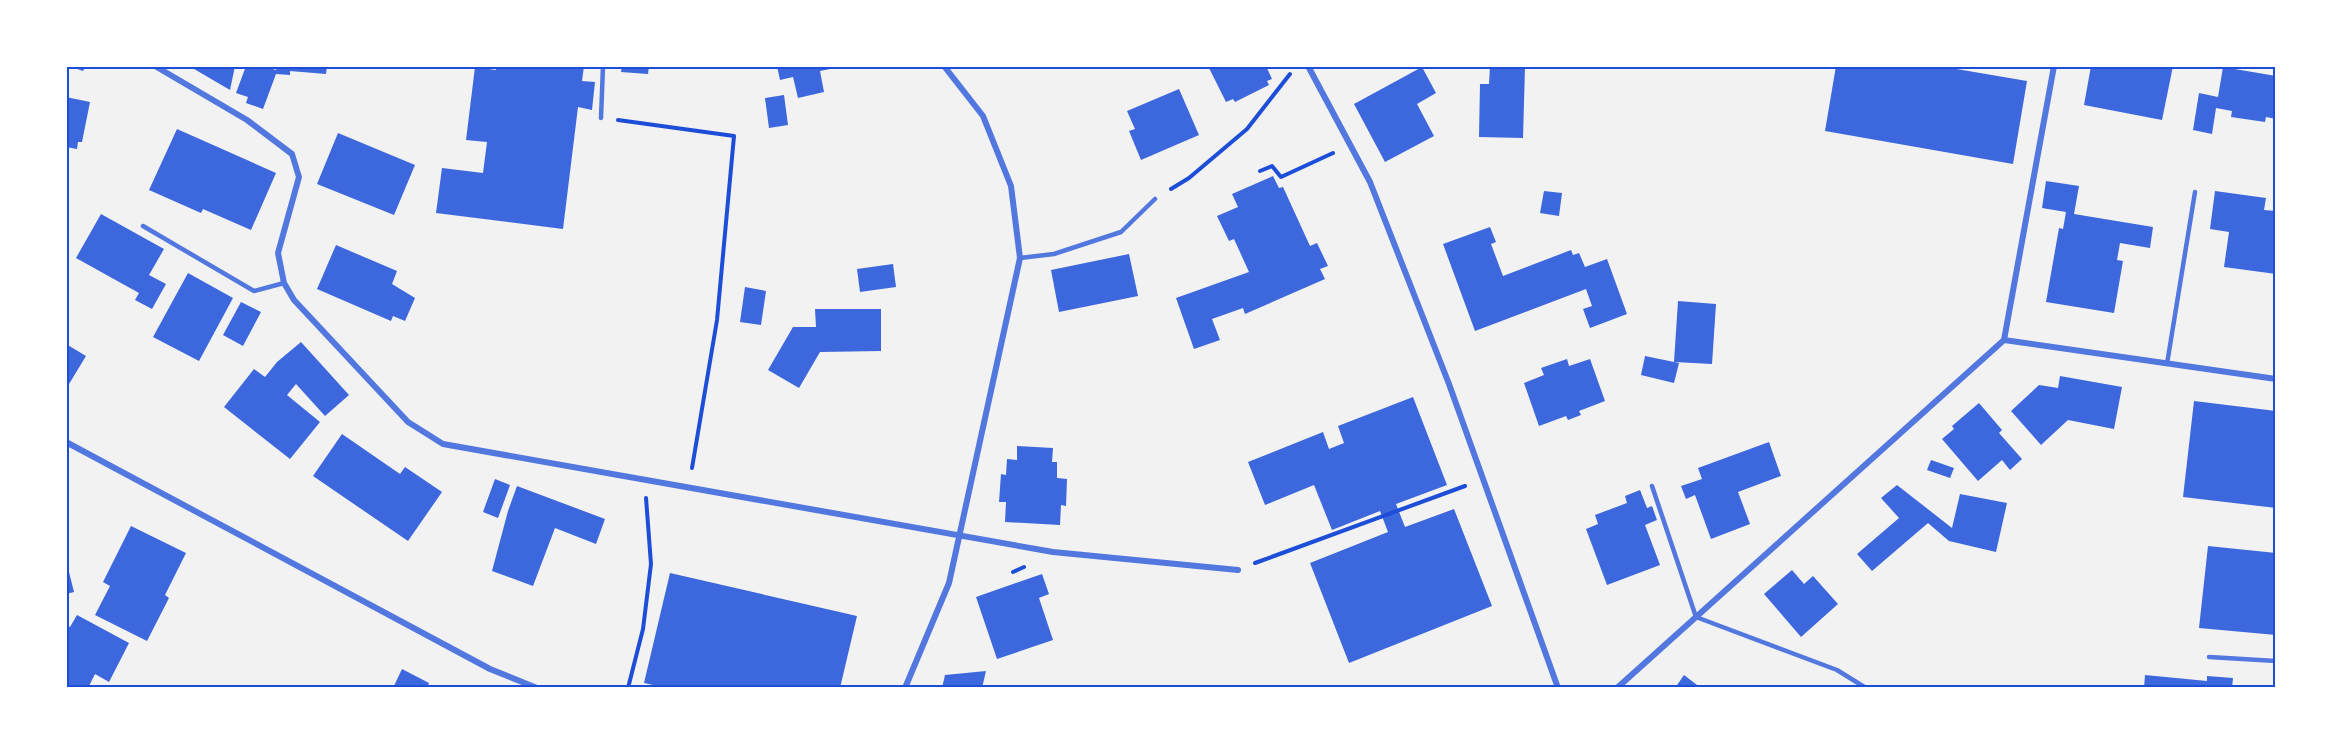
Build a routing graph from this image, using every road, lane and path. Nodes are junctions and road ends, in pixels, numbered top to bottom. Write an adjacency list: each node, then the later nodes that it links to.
1 (154, 66): 14 (street)
2 (603, 66): 7 (lane)
3 (944, 66): 13 (street)
4 (1308, 66): 20 (street)
5 (2054, 66): 15 (street)
6 (1290, 74): 11 (path)
7 (601, 118): 22 (path)
8 (1333, 153): 9 (path)
9 (1260, 171)
10 (2195, 192): 16 (lane)
11 (1155, 199): 13 (lane)
12 (143, 226): 14 (lane)
13 (1020, 258): 23 (street)
14 (285, 283): 19 (street)
15 (2004, 340): 16 (street); 25 (street)
16 (2168, 364): 17 (street)
17 (2276, 379)
18 (66, 442): 28 (street)
19 (645, 479): 22 (street); 29 (path)
20 (1484, 479): 24 (path); 31 (street)
21 (1652, 486): 25 (lane)
22 (688, 487): 23 (street)
23 (960, 535): 24 (street); 30 (street)
24 (1238, 570)
25 (1696, 617): 32 (street); 33 (lane)
26 (2209, 657): 27 (lane)
27 (2276, 661)
28 (537, 688)
29 (628, 688)
30 (905, 688)
31 (1558, 688)
32 (1617, 688)
33 (1866, 688)

